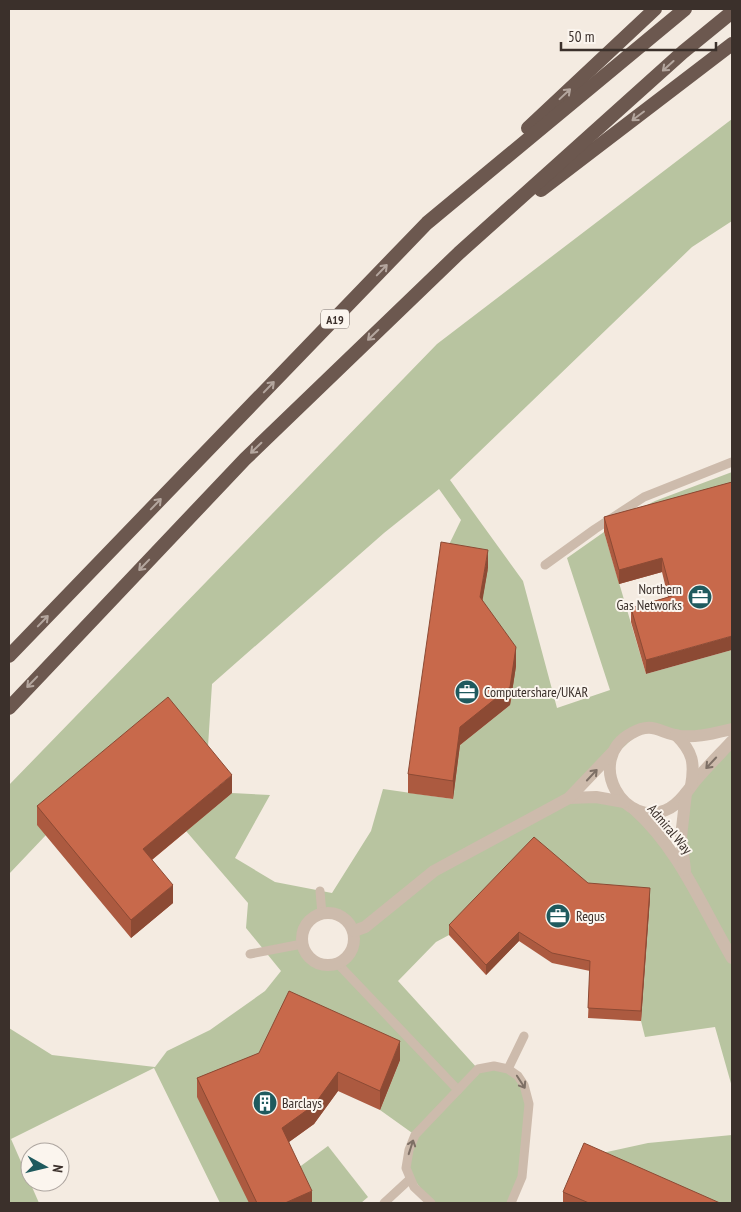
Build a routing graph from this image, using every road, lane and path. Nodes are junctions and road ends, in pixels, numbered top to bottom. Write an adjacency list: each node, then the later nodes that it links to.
1 (655, 9): 5 (highway, one-way to 1)
2 (685, 9): 5 (highway, A19)
3 (732, 12): 6 (highway, one-way to 6)
4 (732, 44): 6 (highway, one-way to 6)
5 (427, 223): 9 (highway, A19, one-way to 5)
6 (459, 253): 10 (highway, one-way to 10)
7 (732, 462): 8 (lane)
8 (545, 565)
9 (9, 656)
10 (9, 708)
11 (732, 729): 12 (street)
12 (676, 735): 14 (street); 15 (street)
13 (732, 741): 15 (street, one-way to 15)
14 (614, 751): 16 (street, one-way to 14); 17 (street)
15 (688, 790): 17 (street); 18 (street, Admiral Way)
16 (569, 798): 17 (street); 21 (street)
17 (627, 804): 18 (street, Admiral Way)
18 (686, 873): 24 (street, Admiral Way)
19 (320, 891): 20 (lane)
20 (322, 914): 21 (street); 22 (street)
21 (354, 931): 25 (street)
22 (302, 944): 23 (lane); 25 (street)
23 (250, 954)
24 (732, 958)
25 (338, 964): 28 (lane)
26 (524, 1036): 27 (lane)
27 (508, 1069): 28 (lane); 32 (lane, one-way to 32)
28 (458, 1090): 29 (lane, one-way to 28)
29 (410, 1179): 30 (lane); 31 (lane)
30 (384, 1203)
31 (431, 1203)
32 (511, 1203)

